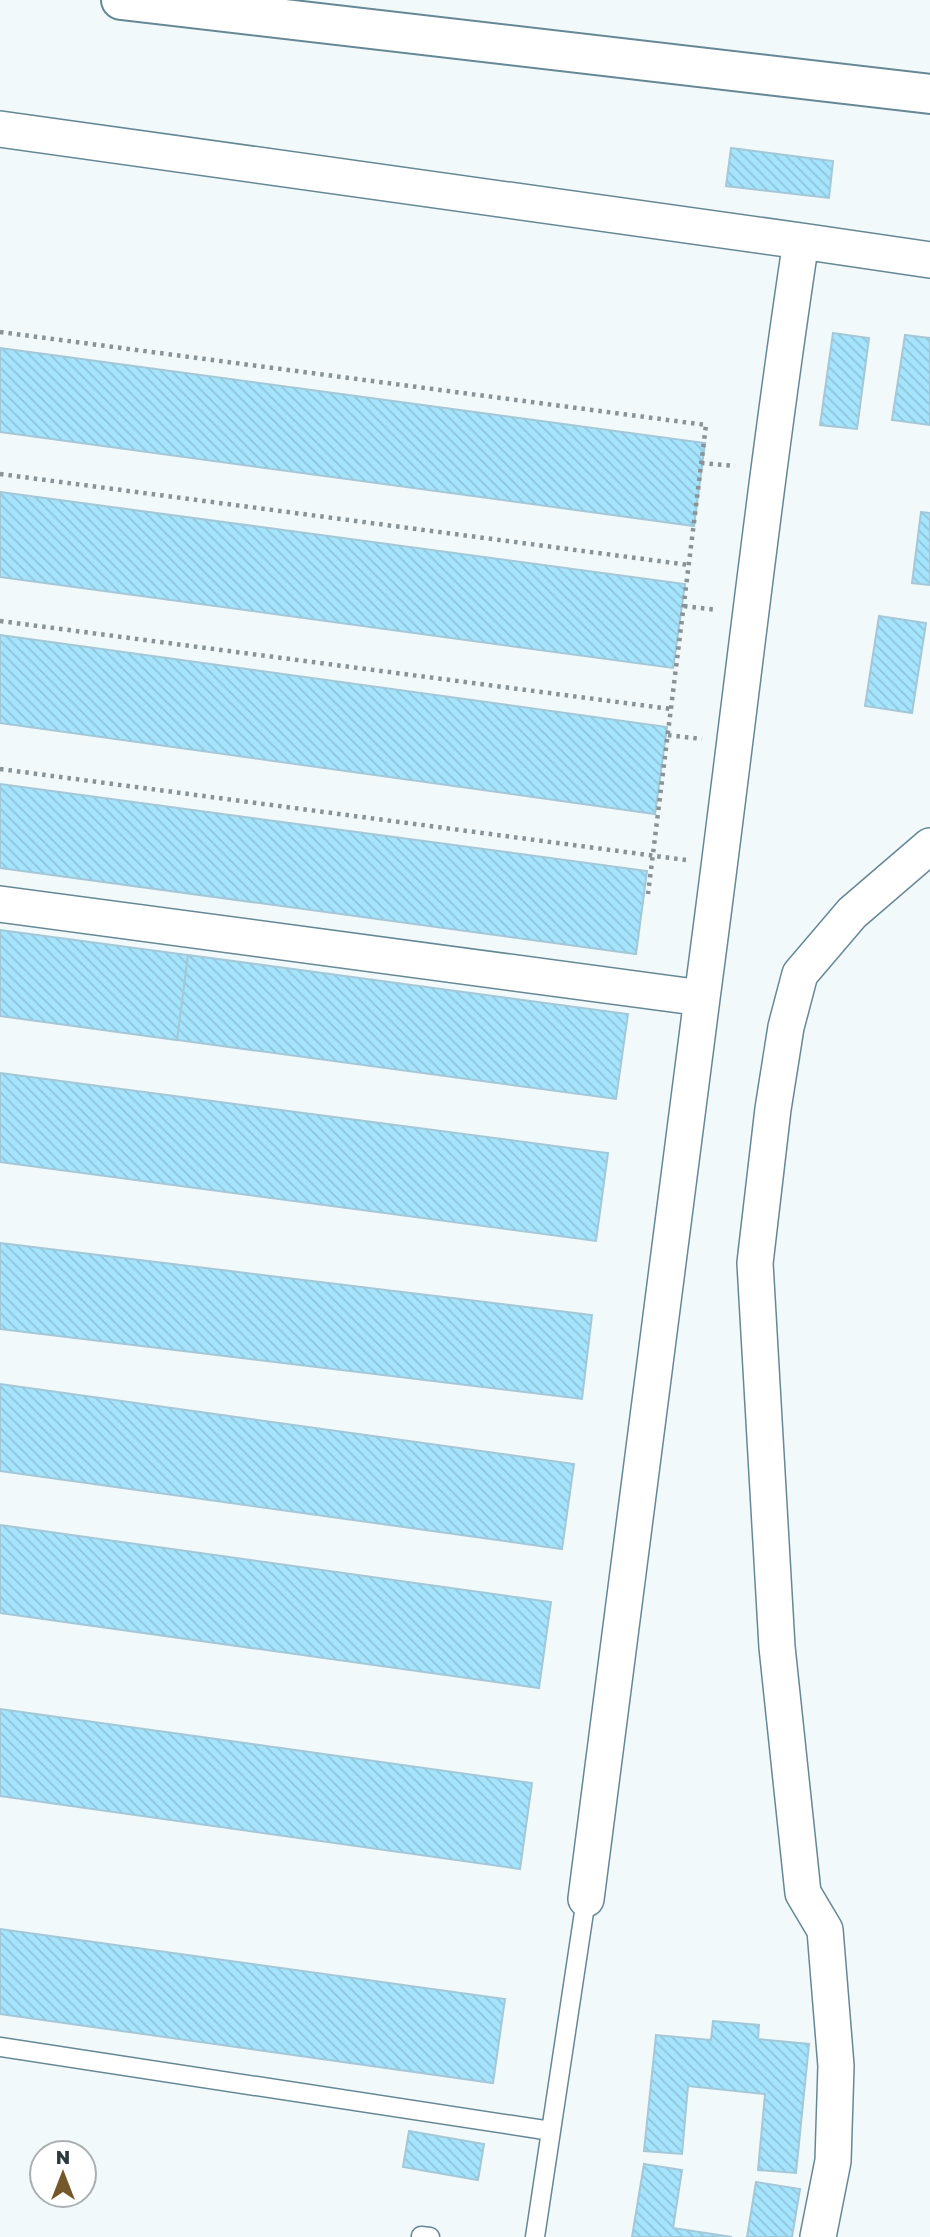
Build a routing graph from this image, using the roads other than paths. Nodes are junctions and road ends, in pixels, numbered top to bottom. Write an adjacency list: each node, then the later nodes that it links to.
1 (121, 0): 2 (main road)
2 (930, 94)
3 (0, 129): 4 (street)
4 (801, 240): 5 (street); 8 (street)
5 (930, 260)
6 (930, 845): 13 (street)
7 (0, 904): 8 (street)
8 (702, 998): 9 (street)
9 (586, 1899): 11 (lane)
10 (0, 2047): 11 (lane)
11 (551, 2130): 12 (lane)
12 (535, 2237)
13 (818, 2237)

